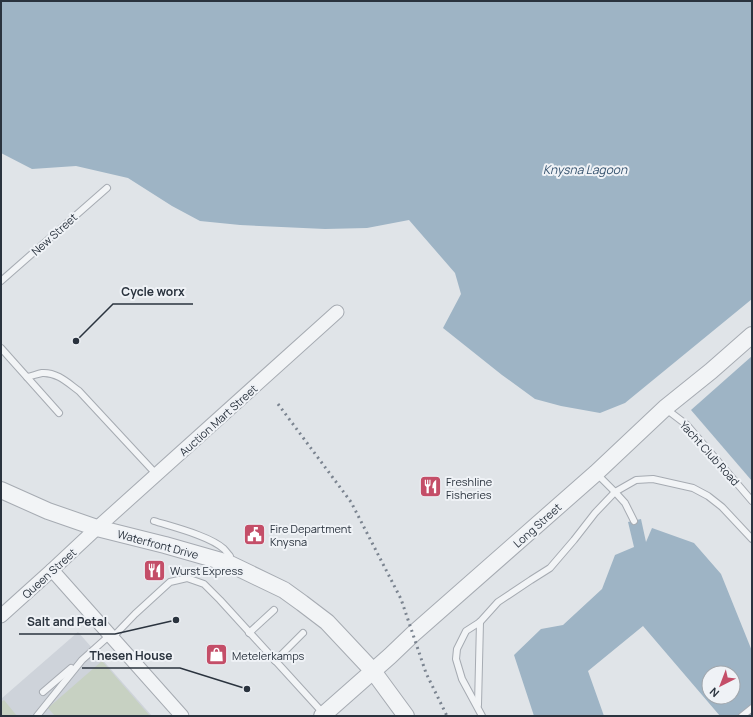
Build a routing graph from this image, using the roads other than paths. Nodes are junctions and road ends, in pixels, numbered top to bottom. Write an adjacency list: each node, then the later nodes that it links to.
1 (107, 188): 2 (lane, New Street)
2 (1, 281)
3 (338, 312): 10 (street, Auction Mart Street)
4 (752, 335): 7 (street, Long Street)
5 (1, 348): 6 (lane)
6 (27, 377): 8 (lane); 10 (lane)
7 (665, 408): 9 (street, Long Street); 13 (lane, Yacht Club Road)
8 (59, 413)
9 (596, 473): 12 (lane); 28 (street, Long Street)
10 (157, 475): 16 (street, Auction Mart Street)
11 (1, 490): 16 (street, Waterfront Drive)
12 (615, 492): 15 (lane); 17 (lane); 22 (lane)
13 (752, 501)
14 (154, 521): 18 (lane)
15 (634, 521)
16 (97, 528): 18 (street, Waterfront Drive); 19 (street, Queen Street)
17 (752, 539)
18 (228, 563): 28 (street, Waterfront Drive)
19 (52, 570): 21 (street, Queen Street); 25 (street)
20 (274, 610): 23 (lane)
21 (1, 616)
22 (480, 622): 30 (lane); 30 (lane)
23 (249, 633): 25 (lane); 27 (lane)
24 (303, 633): 27 (lane)
25 (111, 637): 26 (lane); 34 (street)
26 (82, 660): 29 (lane); 33 (lane)
27 (275, 661): 32 (lane)
28 (373, 671): 32 (street, Long Street); 35 (street, Waterfront Drive)
29 (43, 692)
30 (478, 707): 36 (lane)
31 (752, 708): 37 (lane)
32 (323, 715)
33 (37, 716)
34 (182, 716)
35 (406, 716)
36 (482, 716)
37 (742, 716)

